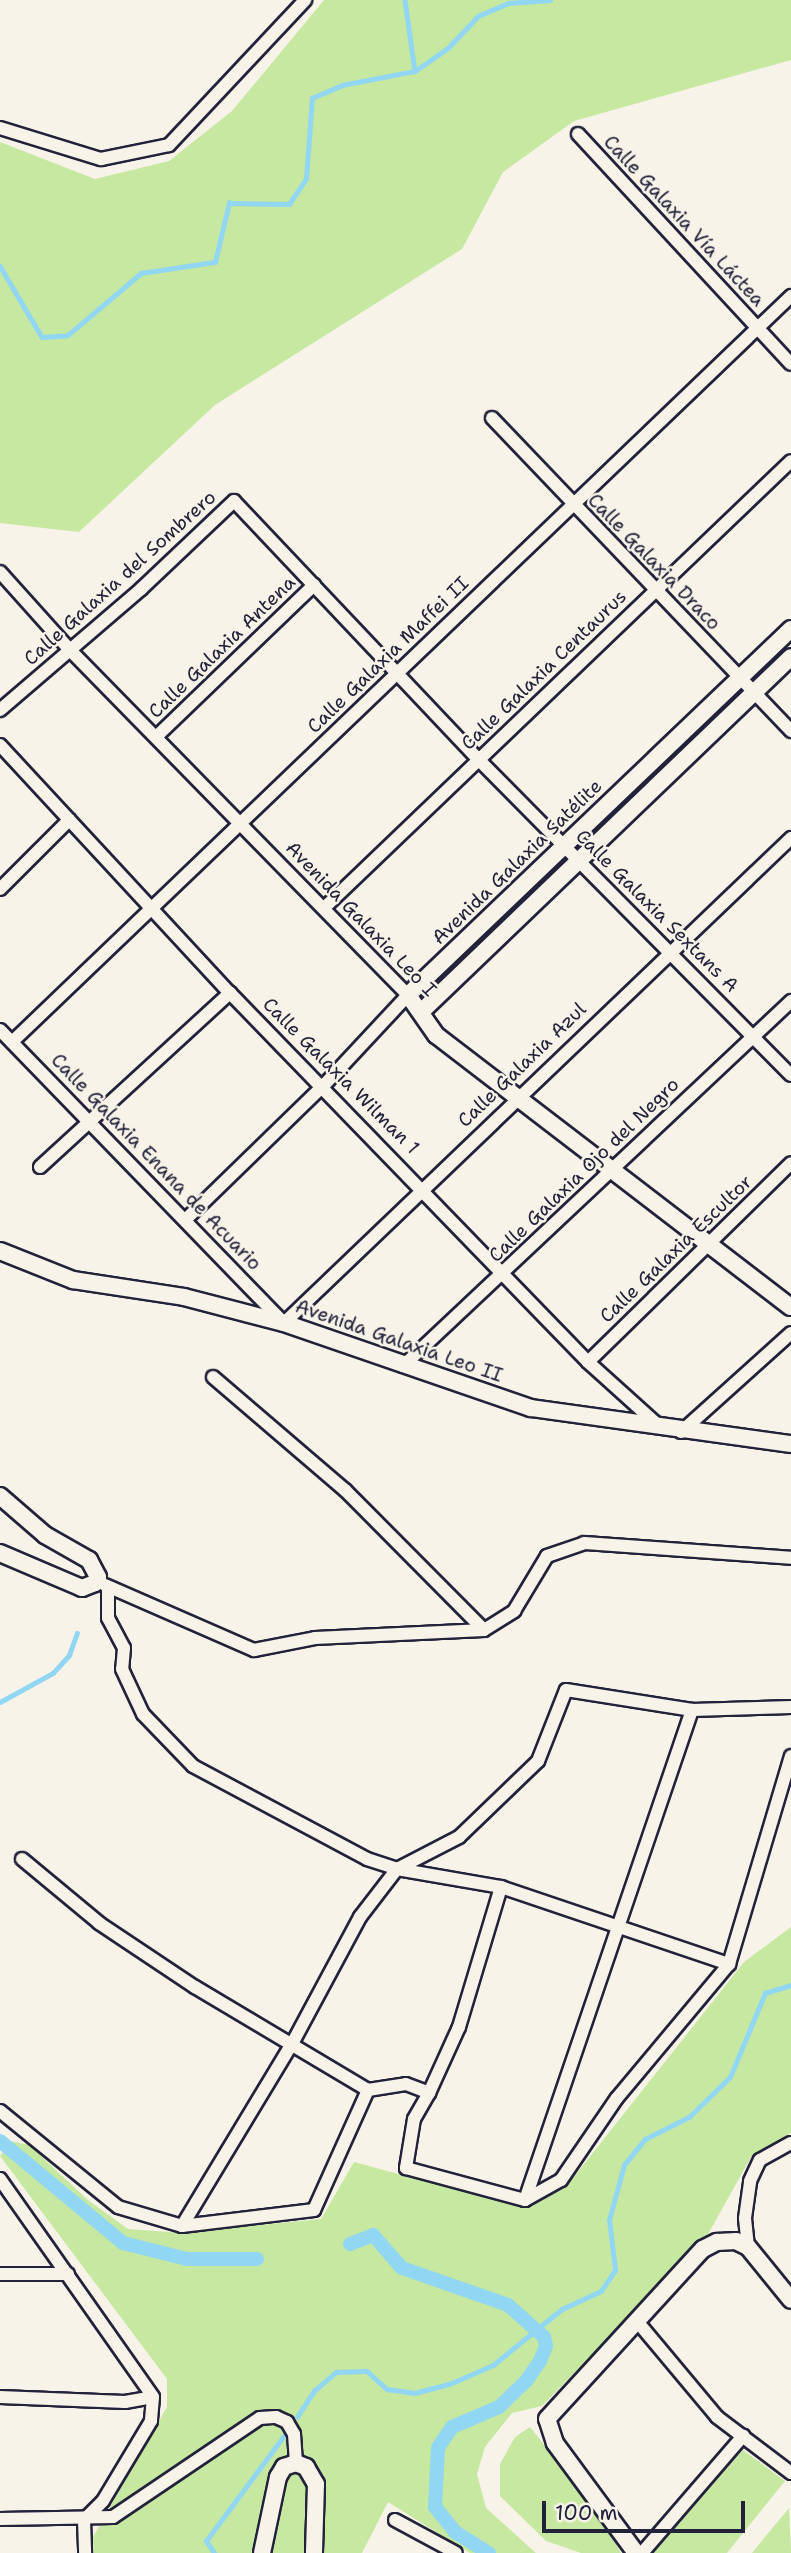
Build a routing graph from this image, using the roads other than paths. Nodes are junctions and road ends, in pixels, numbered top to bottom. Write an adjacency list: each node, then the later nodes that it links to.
1 (306, 0): 2 (street)
2 (0, 128)
3 (578, 134): 5 (street, Calle Galaxia Vía Láctea)
4 (791, 296): 5 (street, Calle Galaxia Maffei II)
5 (757, 328): 6 (street, Calle Galaxia Vía Láctea); 10 (street, Calle Galaxia Maffei II)
6 (791, 364)
7 (492, 418): 10 (street, Calle Galaxia Draco)
8 (791, 461): 13 (street, Calle Galaxia Centaurus)
9 (234, 502): 12 (street, Calle Galaxia Sextans A); 15 (street, Calle Galaxia del Sombrero)
10 (572, 504): 13 (street, Calle Galaxia Draco); 17 (street, Calle Galaxia Maffei II)
11 (0, 572): 15 (street, Avenida Galaxia Leo I)
12 (314, 585): 17 (street, Calle Galaxia Sextans A); 22 (street, Calle Galaxia Antena)
13 (655, 589): 18 (street, Calle Galaxia Draco); 24 (street, Calle Galaxia Centaurus)
14 (791, 629): 18 (street, Avenida Galaxia Satélite)
15 (70, 650): 20 (street, Calle Galaxia del Sombrero); 22 (street, Avenida Galaxia Leo I)
16 (791, 657): 19 (street)
17 (396, 673): 24 (street, Calle Galaxia Sextans A); 26 (street, Calle Galaxia Maffei II)
18 (739, 678): 19 (street, Calle Galaxia Draco); 28 (street, Avenida Galaxia Satélite)
19 (754, 692): 21 (street, Calle Galaxia Draco); 29 (street)
20 (0, 710)
21 (791, 731)
22 (157, 736): 26 (street, Avenida Galaxia Leo I)
23 (0, 745): 25 (street, Calle Galaxia Wilman 1)
24 (479, 760): 28 (street, Calle Galaxia Sextans A); 31 (street, Calle Galaxia Centaurus)
25 (69, 820): 30 (street); 32 (street, Calle Galaxia Wilman 1)
26 (241, 826): 31 (street, Avenida Galaxia Leo I); 32 (street, Calle Galaxia Maffei II)
27 (791, 838): 33 (street, Calle Galaxia Azul)
28 (565, 845): 29 (street, Calle Galaxia Sextans A); 35 (street, Avenida Galaxia Satélite)
29 (580, 859): 33 (street, Calle Galaxia Sextans A); 37 (street)
30 (0, 889)
31 (324, 908): 35 (street, Avenida Galaxia Leo I)
32 (153, 910): 34 (street, Calle Galaxia Wilman 1); 40 (street, Calle Galaxia Maffei II)
33 (668, 950): 39 (street, Calle Galaxia Sextans A); 43 (street, Calle Galaxia Azul)
34 (230, 993): 42 (street, Calle Galaxia Wilman 1); 44 (street)
35 (408, 995): 37 (street, Avenida Galaxia Leo I); 42 (street, Avenida Galaxia Satélite)
36 (791, 1001): 39 (street, Calle Galaxia Ojo del Negro)
37 (422, 1011): 43 (street, Avenida Galaxia Leo I)
38 (0, 1030): 40 (street, Calle Galaxia Enana de Acuario)
39 (754, 1037): 41 (street, Calle Galaxia Sextans A); 46 (street, Calle Galaxia Ojo del Negro)
40 (12, 1042): 44 (street, Calle Galaxia Enana de Acuario)
41 (791, 1076)
42 (324, 1085): 48 (street, Calle Galaxia Wilman 1); 49 (street, Avenida Galaxia Satélite)
43 (518, 1094): 46 (street, Avenida Galaxia Leo I); 48 (street, Calle Galaxia Azul)
44 (90, 1121): 47 (street); 49 (street, Calle Galaxia Enana de Acuario)
45 (791, 1163): 50 (street, Calle Galaxia Escultor)
46 (611, 1166): 50 (street, Avenida Galaxia Leo I); 52 (street, Calle Galaxia Ojo del Negro)
47 (40, 1167)
48 (424, 1189): 52 (street, Calle Galaxia Wilman 1); 54 (street, Calle Galaxia Azul)
49 (186, 1219): 54 (street, Calle Galaxia Enana de Acuario)
50 (710, 1241): 53 (street, Avenida Galaxia Leo I); 56 (street, Calle Galaxia Escultor)
51 (0, 1251): 54 (street, Avenida Galaxia Leo II)
52 (505, 1274): 56 (street, Calle Galaxia Wilman 1); 57 (street, Calle Galaxia Ojo del Negro)
53 (791, 1307)
54 (284, 1323): 57 (street, Avenida Galaxia Leo II)
55 (791, 1333): 60 (street)
56 (588, 1362): 59 (street, Calle Galaxia Wilman 1)
57 (403, 1366): 59 (street, Avenida Galaxia Leo II)
58 (213, 1377): 66 (street)
59 (661, 1427): 60 (street, Avenida Galaxia Leo II)
60 (681, 1432): 61 (street, Avenida Galaxia Leo II)
61 (791, 1444)
62 (0, 1496): 65 (street)
63 (0, 1553): 65 (street)
64 (791, 1558): 66 (street)
65 (103, 1583): 66 (street); 71 (street)
66 (484, 1630)
67 (791, 1707): 68 (street)
68 (692, 1710): 71 (street); 73 (street)
69 (791, 1756): 74 (street)
70 (22, 1859): 75 (street)
71 (397, 1869): 72 (street); 75 (street)
72 (501, 1886): 73 (street); 77 (street)
73 (617, 1928): 74 (street); 81 (street)
74 (729, 1964): 81 (street)
75 (293, 2042): 76 (street); 82 (street)
76 (368, 2090): 77 (street); 82 (street)
77 (429, 2093): 81 (street)
78 (3, 2119): 82 (street)
79 (791, 2143): 83 (street)
80 (0, 2179): 85 (street)
81 (525, 2200)
82 (182, 2226)
83 (748, 2247): 86 (street); 87 (street)
84 (0, 2274): 85 (street)
85 (68, 2274): 89 (street)
86 (791, 2300)
87 (636, 2320): 90 (street); 100 (street)
88 (0, 2397): 89 (street)
89 (153, 2397): 94 (street)
90 (743, 2436): 92 (street); 101 (street)
91 (296, 2463): 94 (street); 97 (street); 98 (street)
92 (791, 2473)
93 (0, 2519): 94 (street)
94 (84, 2520): 96 (street)
95 (395, 2520): 99 (street)
96 (85, 2553)
97 (262, 2553)
98 (314, 2553)
99 (456, 2553)
100 (635, 2553)
101 (642, 2553)

